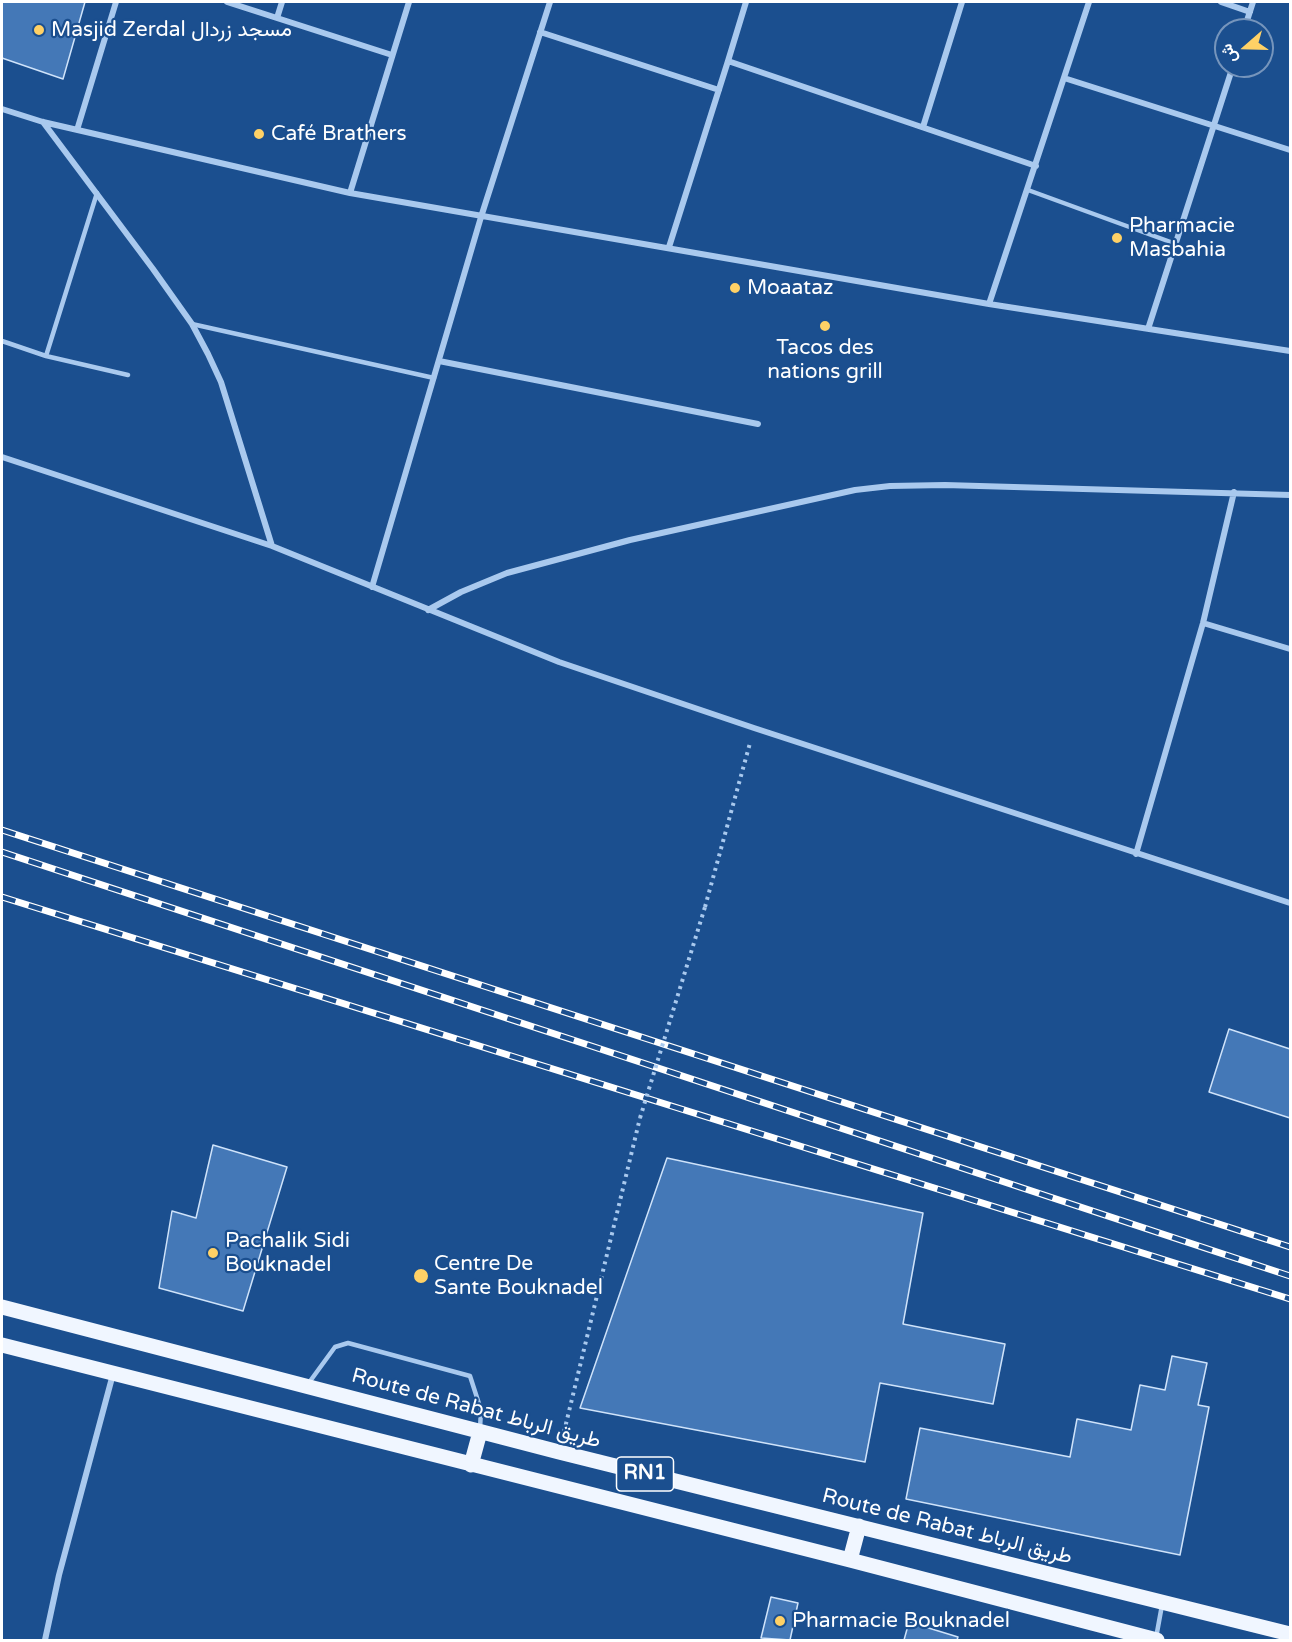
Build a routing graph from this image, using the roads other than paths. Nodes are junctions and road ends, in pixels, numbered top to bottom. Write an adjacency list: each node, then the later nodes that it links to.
1 (116, 2): 24 (street)
2 (227, 2): 12 (street)
3 (282, 2): 12 (street)
4 (409, 2): 15 (street)
5 (550, 2): 14 (street)
6 (746, 2): 16 (street)
7 (962, 2): 23 (street)
8 (1089, 2): 17 (street)
9 (1221, 2): 11 (street)
10 (1253, 2): 11 (street)
11 (1250, 12): 13 (street)
12 (277, 18): 15 (street)
13 (1248, 18)
14 (540, 32): 19 (street); 30 (street)
15 (392, 55): 28 (street)
16 (728, 61): 19 (street); 23 (street)
17 (1064, 78): 22 (street); 26 (street)
18 (1229, 78): 22 (street)
19 (719, 90): 32 (street)
20 (2, 109): 21 (street)
21 (43, 122): 24 (street); 29 (street)
22 (1214, 125): 25 (street); 31 (street)
23 (923, 127): 26 (street)
24 (77, 130): 28 (street)
25 (1290, 150)
26 (1036, 166): 27 (street)
27 (1028, 190): 31 (lane); 33 (street)
28 (350, 193): 30 (street)
29 (97, 194): 34 (street); 38 (lane)
30 (481, 217): 32 (street); 39 (street)
31 (1176, 244): 35 (street)
32 (669, 247): 33 (street)
33 (989, 304): 35 (street)
34 (192, 324): 41 (lane); 46 (street)
35 (1148, 329): 37 (street)
36 (2, 341): 38 (lane)
37 (1290, 351)
38 (46, 356): 40 (lane)
39 (439, 361): 41 (street); 42 (street)
40 (128, 375)
41 (434, 378): 47 (street)
42 (758, 424)
43 (2, 456): 46 (street)
44 (1234, 492): 45 (street); 48 (street); 49 (street)
45 (1290, 495)
46 (272, 546): 47 (street)
47 (372, 587): 48 (street)
48 (428, 610): 51 (street)
49 (1203, 623): 50 (street); 51 (street)
50 (1290, 649)
51 (1136, 854): 52 (street)
52 (1290, 903)
53 (2, 1307): 56 (main road, Route de Rabat طريق الرباط / RN1)
54 (2, 1345): 55 (main road, RN1)
55 (113, 1374): 58 (main road, RN1); 64 (street)
56 (306, 1386): 57 (main road, Route de Rabat طريق الرباط / RN1); 57 (lane)
57 (480, 1432): 58 (main road); 59 (main road, Route de Rabat طريق الرباط / RN1)
58 (471, 1465): 60 (main road, RN1)
59 (858, 1526): 60 (main road); 61 (main road, Route de Rabat طريق الرباط / RN1)
60 (850, 1560): 63 (main road, RN1)
61 (1163, 1602): 62 (main road, Route de Rabat طريق الرباط / RN1); 63 (lane)
62 (1290, 1634)
63 (1156, 1640)
64 (45, 1641)

